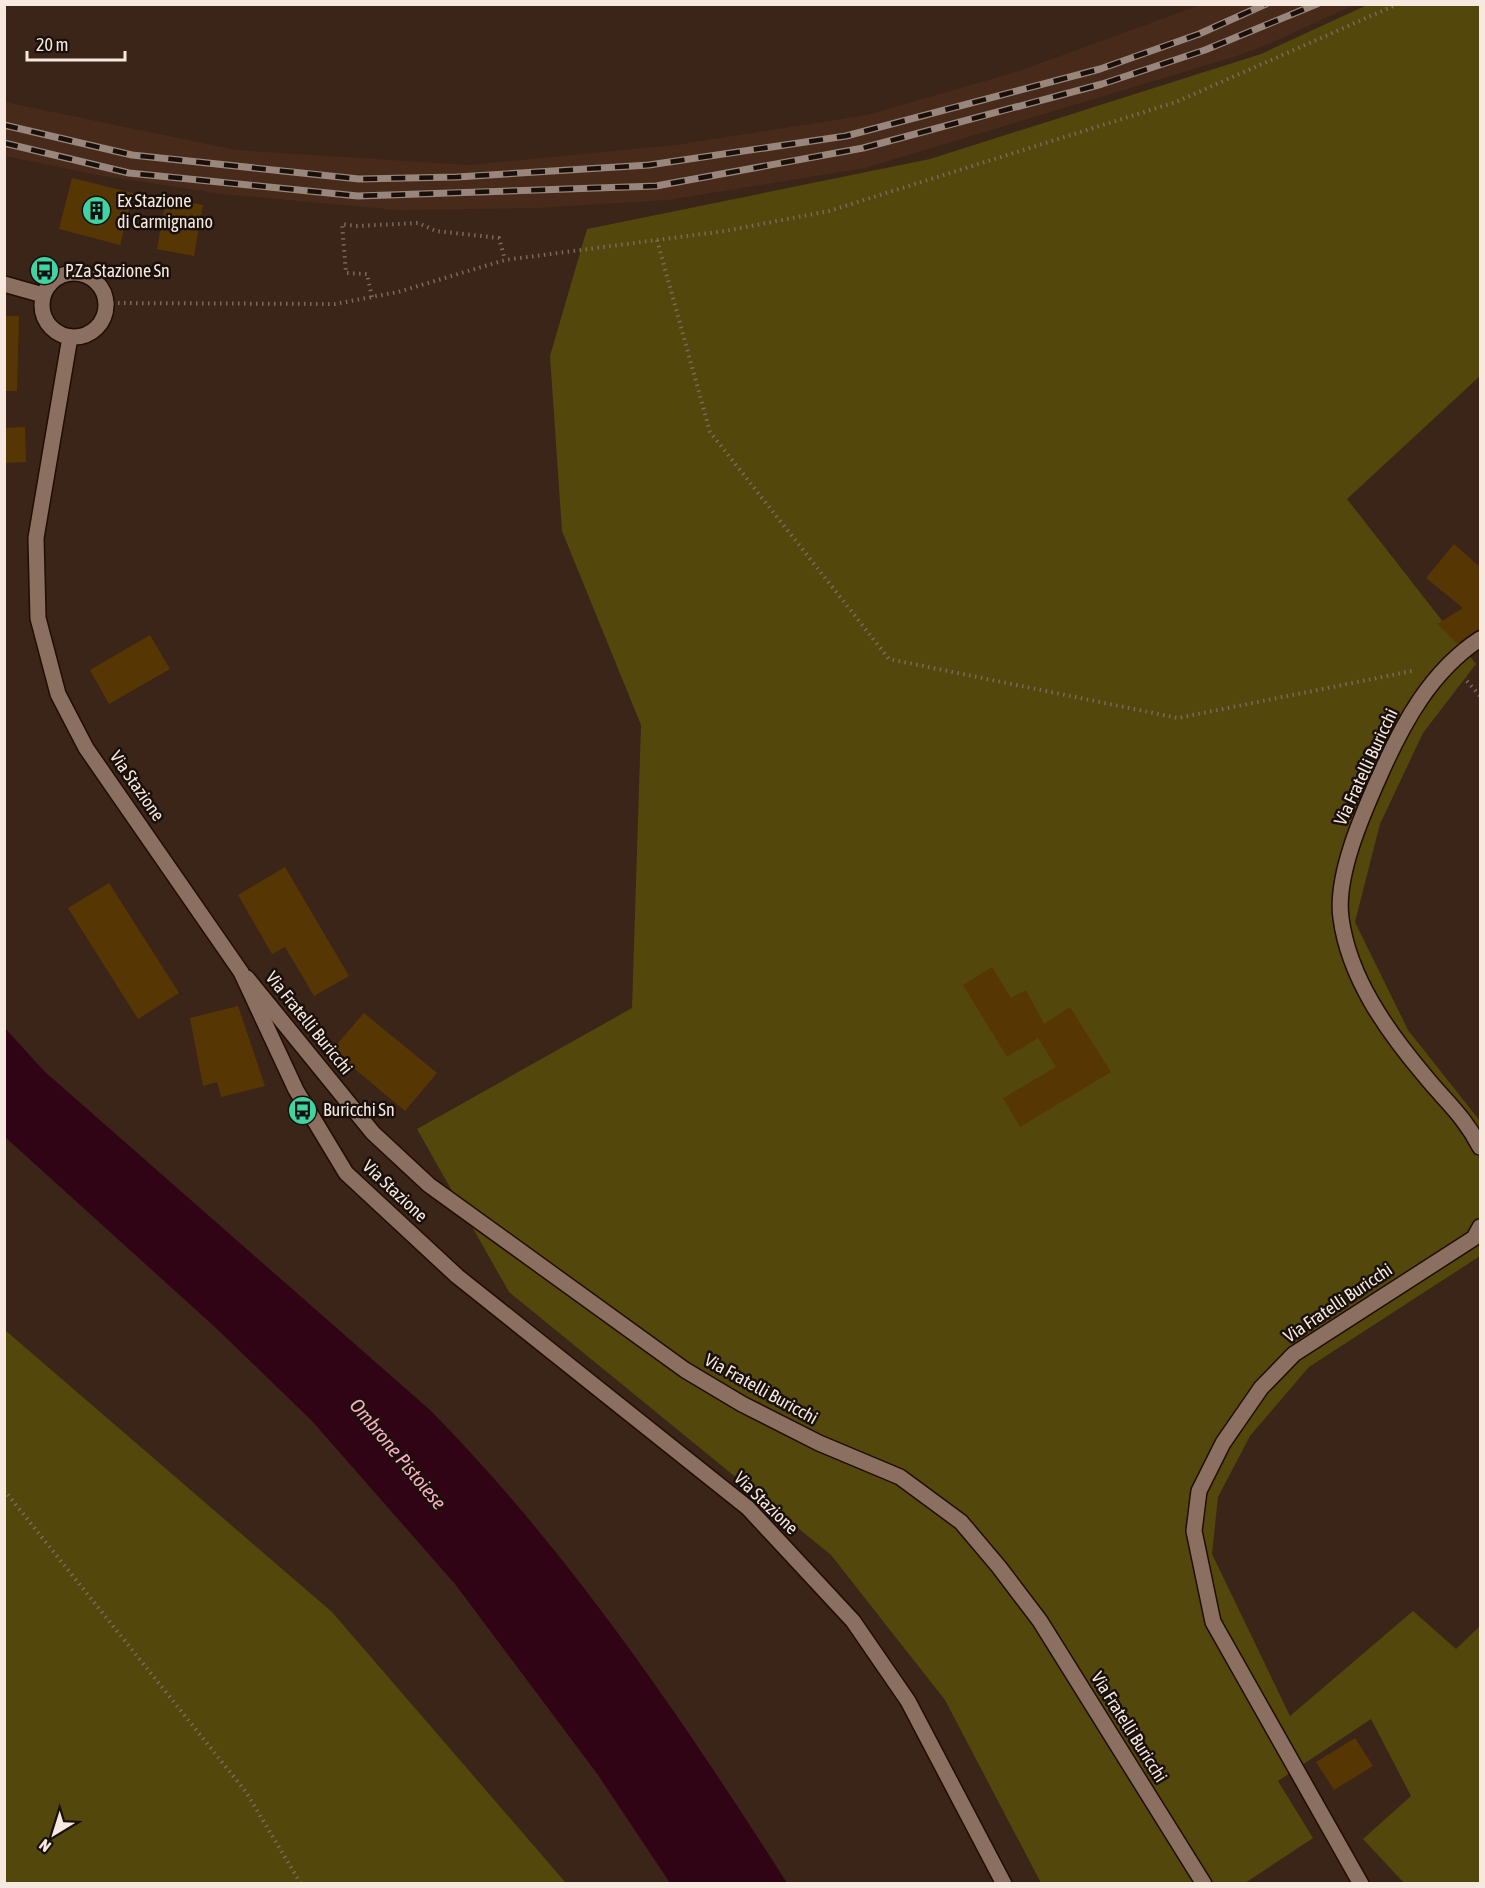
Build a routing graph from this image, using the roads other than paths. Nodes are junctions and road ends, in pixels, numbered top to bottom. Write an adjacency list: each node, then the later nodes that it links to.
1 (4, 284): 2 (street)
2 (43, 295): 3 (street); 3 (street)
3 (70, 337): 5 (street, Via Stazione)
4 (1480, 639): 6 (street, Via Fratelli Buricchi)
5 (241, 972): 8 (street, Via Stazione); 9 (street, Via Fratelli Buricchi)
6 (1480, 1147)
7 (1480, 1227): 10 (street, Via Fratelli Buricchi)
8 (1004, 1884)
9 (1204, 1884)
10 (1361, 1884)

